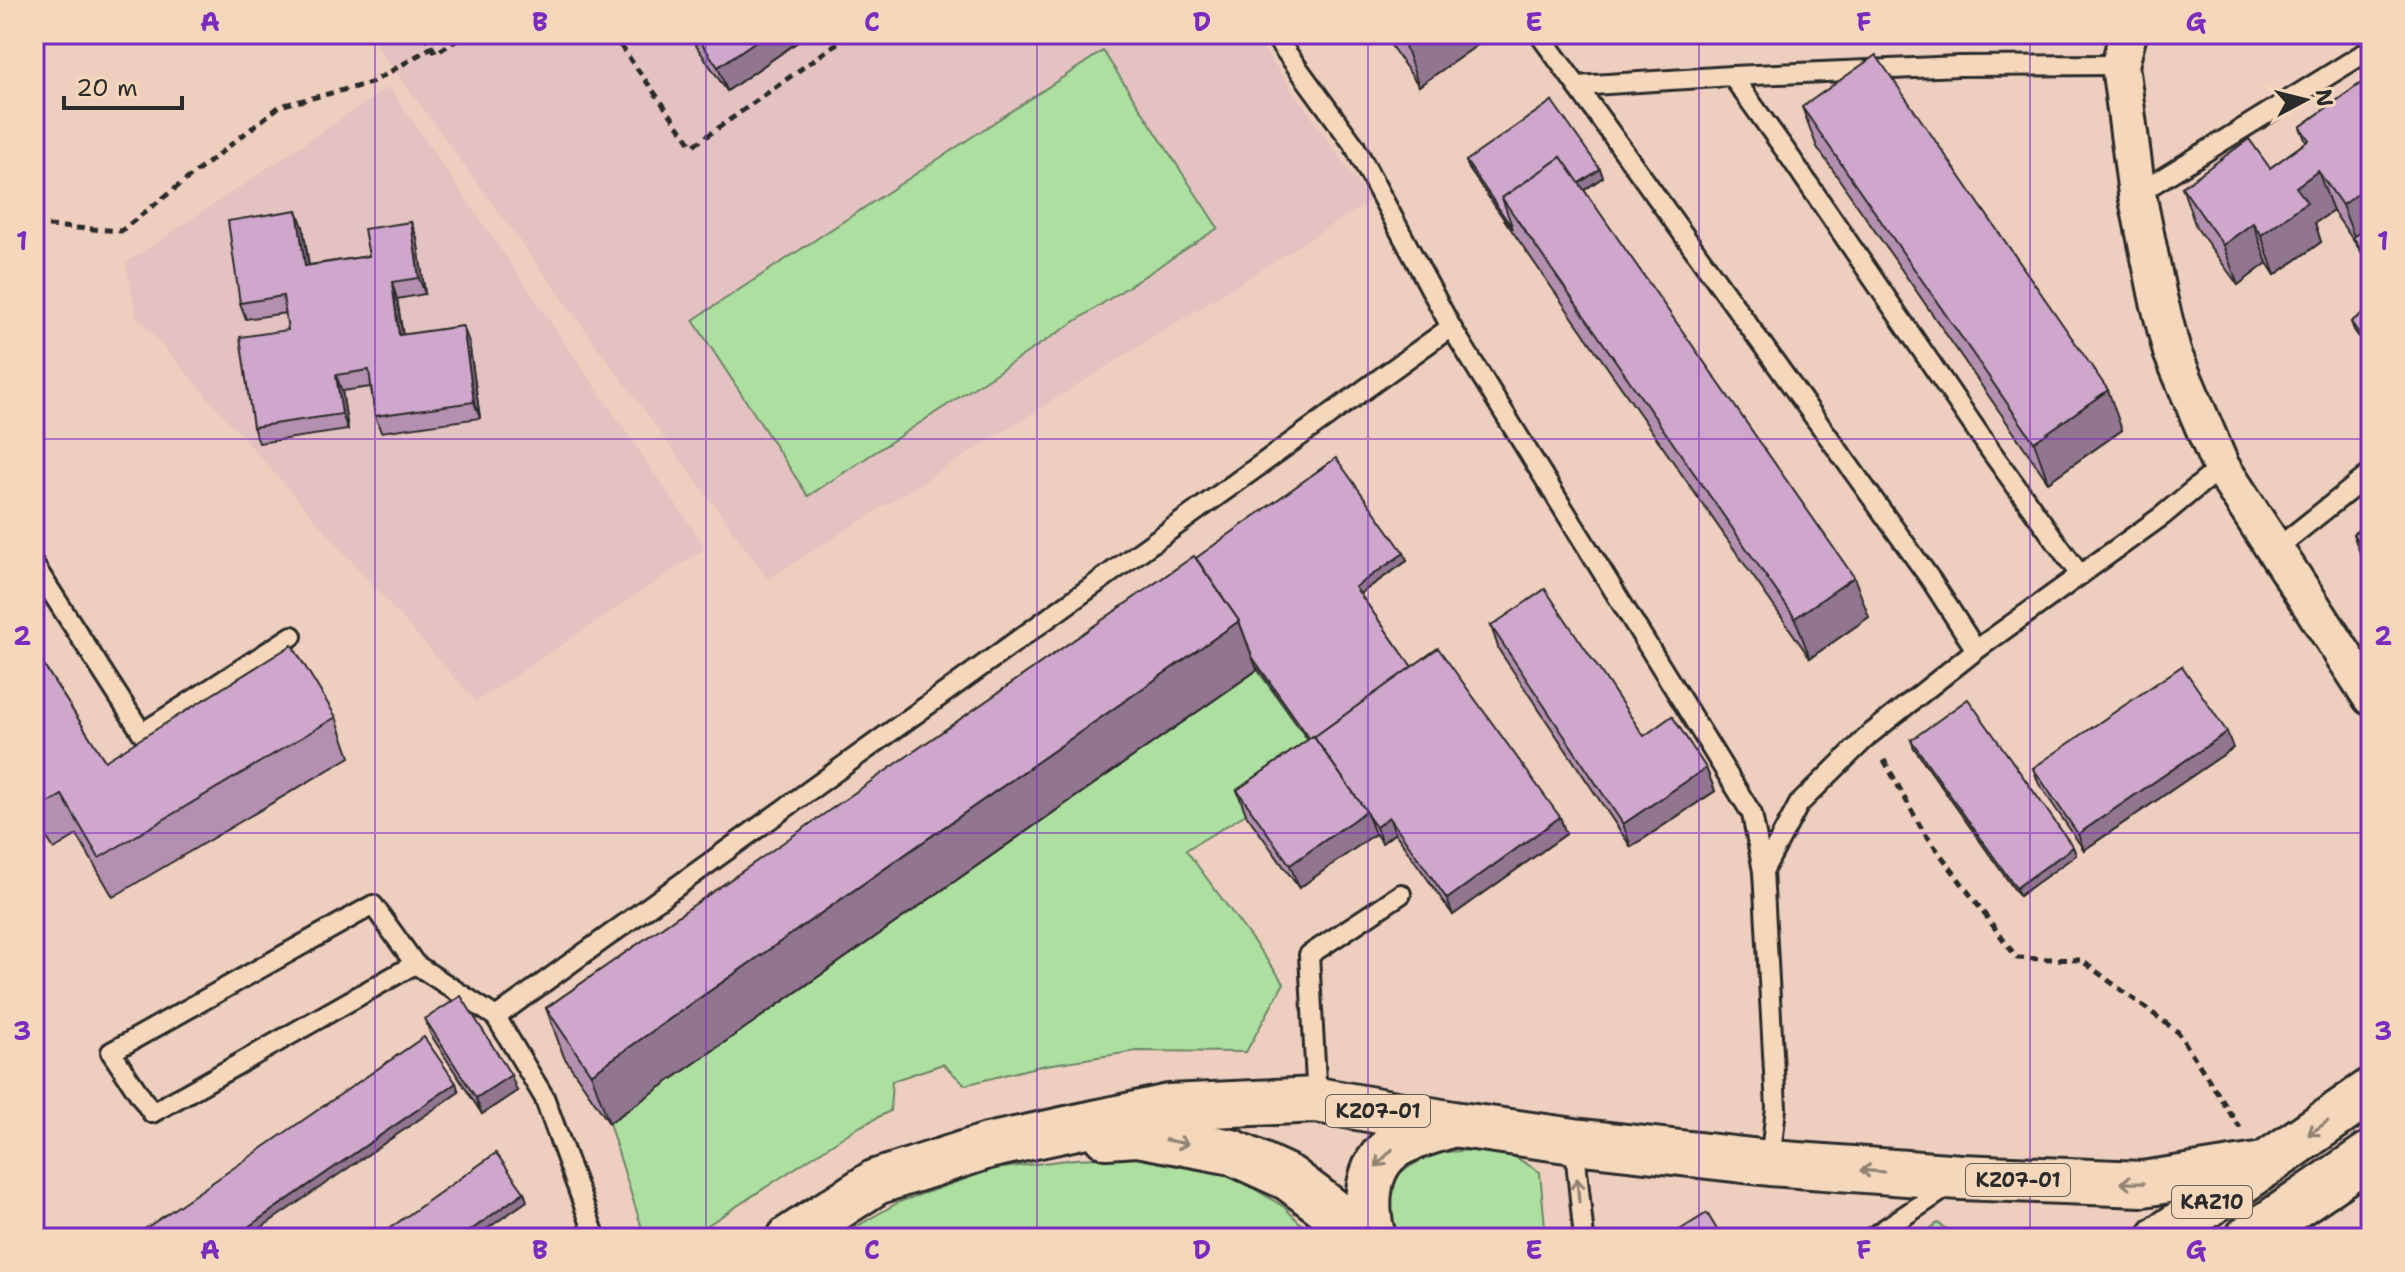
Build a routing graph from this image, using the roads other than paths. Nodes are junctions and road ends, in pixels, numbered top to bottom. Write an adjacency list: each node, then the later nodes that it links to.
1 (1273, 34): 8 (lane)
2 (1539, 34): 6 (lane)
3 (2124, 49): 5 (lane); 7 (street)
4 (2371, 49): 7 (lane)
5 (1732, 76): 6 (lane); 13 (lane)
6 (1577, 86): 15 (lane)
7 (2137, 194): 9 (street)
8 (1451, 327): 17 (lane); 20 (lane)
9 (2221, 467): 11 (street); 13 (lane)
10 (2371, 473): 11 (lane)
11 (2276, 549): 16 (street)
12 (34, 565): 14 (lane)
13 (2080, 575): 15 (lane)
14 (292, 636)
15 (1976, 650): 17 (lane)
16 (2371, 697)
17 (1763, 871): 27 (lane)
18 (1401, 894): 22 (lane)
19 (415, 964): 19 (lane); 20 (lane)
20 (496, 1017): 31 (lane)
21 (2371, 1091): 28 (main road, KAZ10, one-way to 28)
22 (1317, 1100): 23 (main road, KZ07-01); 25 (main road, KZ07-01)
23 (1453, 1124): 24 (main road, KZ07-01); 34 (main road, one-way to 34)
24 (1574, 1141): 27 (main road, KZ07-01); 35 (lane, one-way to 24)
25 (988, 1146): 32 (main road, KZ07-01); 33 (main road, KZ07-01, one-way to 33)
26 (2371, 1154): 30 (main road, KAZ10)
27 (1770, 1163): 29 (main road, KZ07-01, one-way to 27)
28 (2264, 1165): 29 (main road, KZ07-01, one-way to 29); 37 (main road, KAZ10)
29 (1961, 1177): 36 (lane)
30 (2284, 1222): 38 (main road, KAZ10)
31 (596, 1238)
32 (790, 1238)
33 (1357, 1238)
34 (1373, 1238)
35 (1584, 1238)
36 (1871, 1238)
37 (2160, 1238)
38 (2248, 1238)

